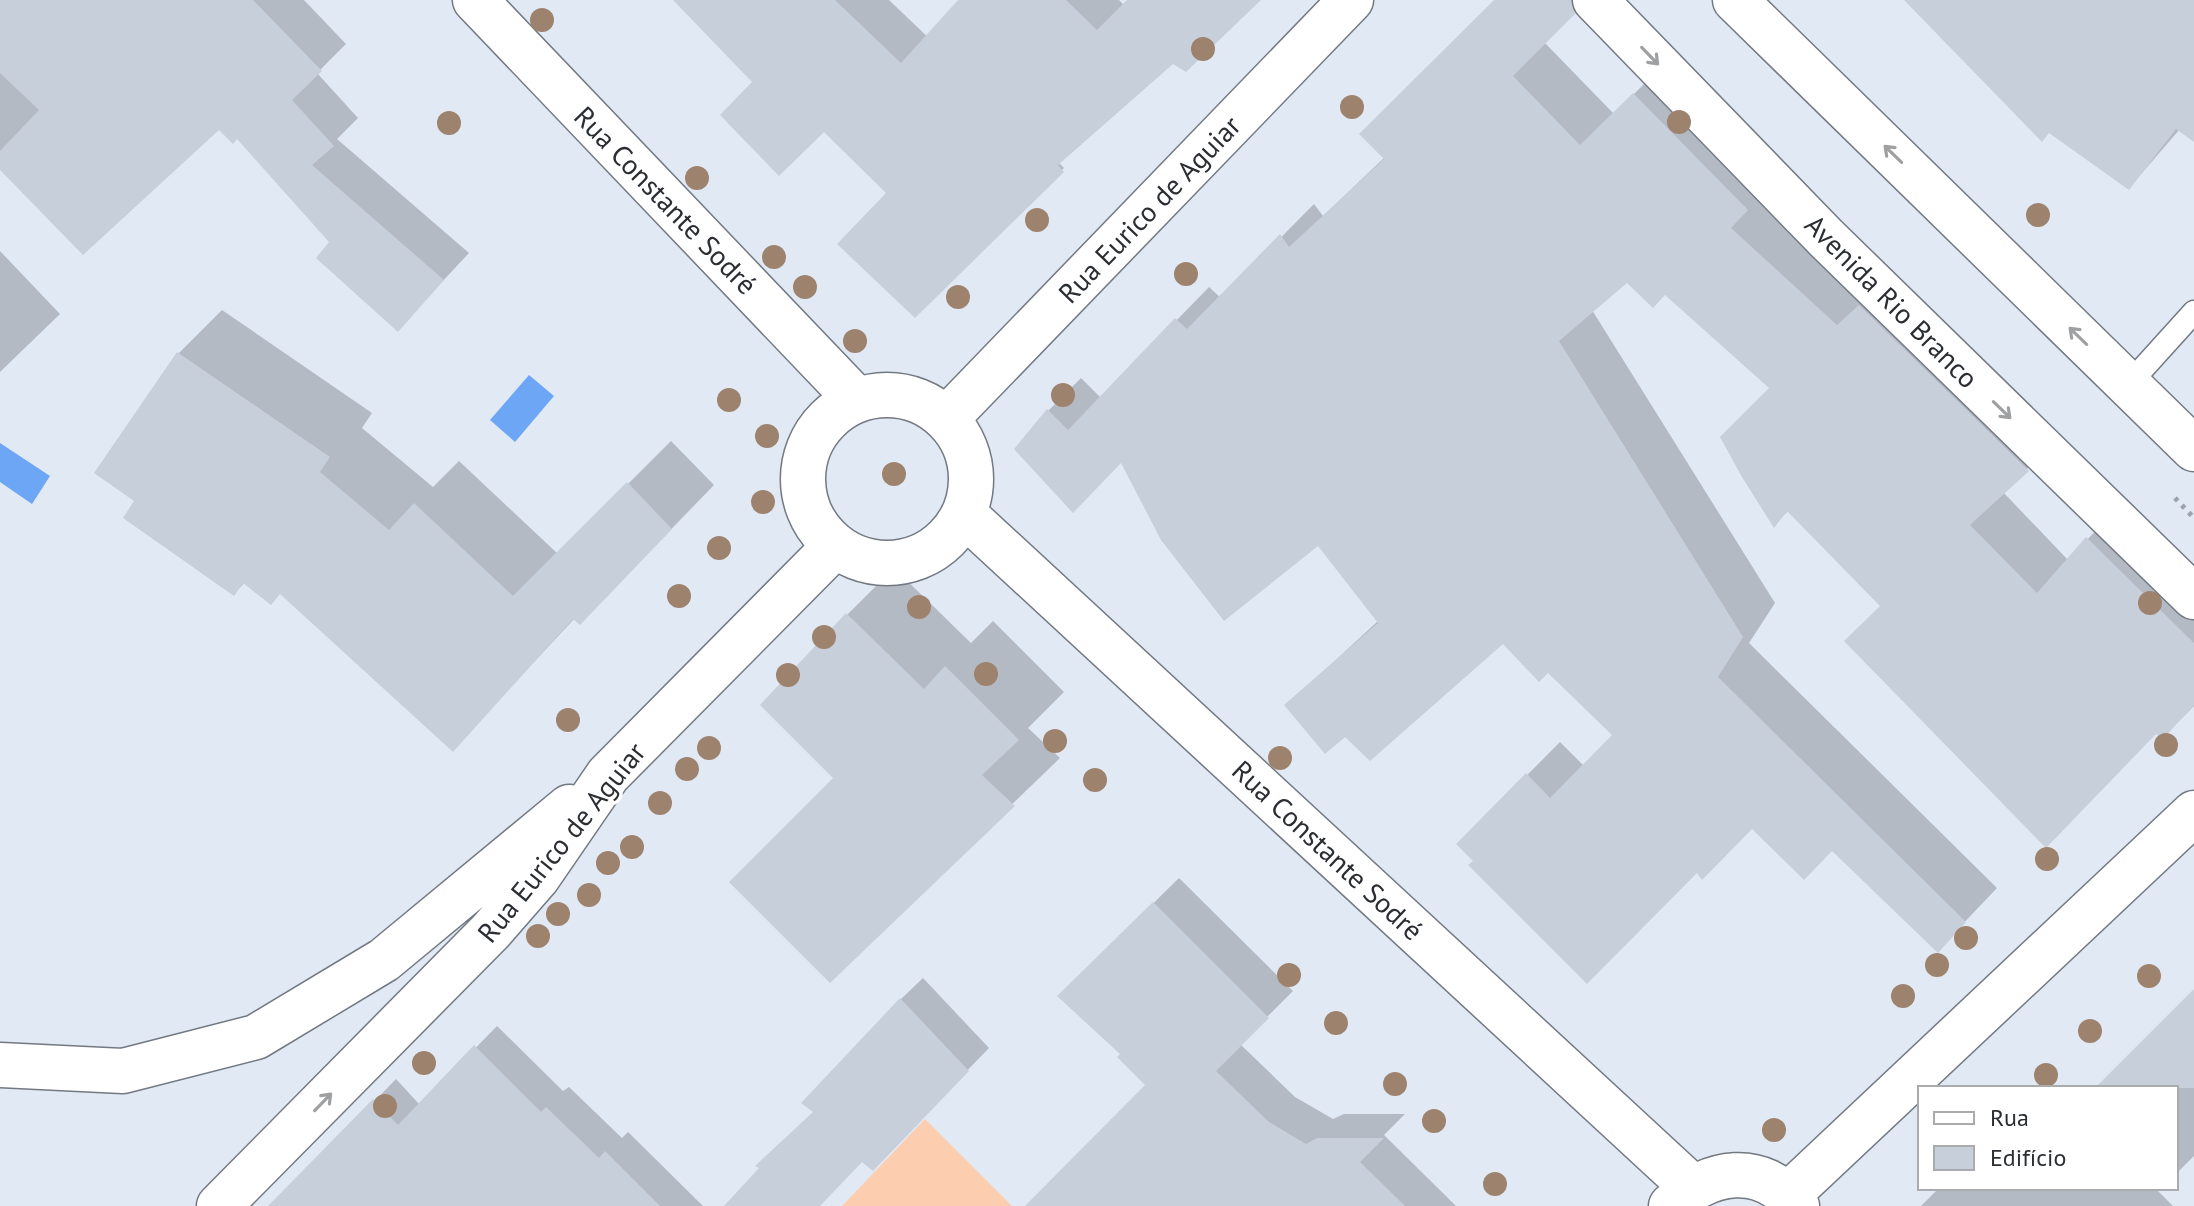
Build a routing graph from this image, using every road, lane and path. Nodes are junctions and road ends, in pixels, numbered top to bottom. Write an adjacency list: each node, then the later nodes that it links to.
1 (475, 0): 7 (street, Rua Constante Sodré)
2 (1351, 0): 8 (street, Rua Eurico de Aguiar)
3 (1595, 0): 12 (street, Avenida Rio Branco, one-way to 12)
4 (1735, 0): 6 (street, one-way to 4)
5 (2194, 312): 6 (lane)
6 (2128, 385): 9 (street)
7 (857, 400): 8 (street); 11 (street)
8 (946, 419): 10 (street)
9 (2194, 449)
10 (964, 514): 11 (street); 16 (street, Rua Constante Sodré)
11 (835, 546): 13 (street, Rua Eurico de Aguiar)
12 (2194, 597)
13 (608, 775): 15 (street); 18 (street, Rua Eurico de Aguiar, one-way to 13)
14 (2194, 813): 17 (street)
15 (0, 1065)
16 (1682, 1196): 17 (street)
17 (1792, 1200)
18 (219, 1206)

